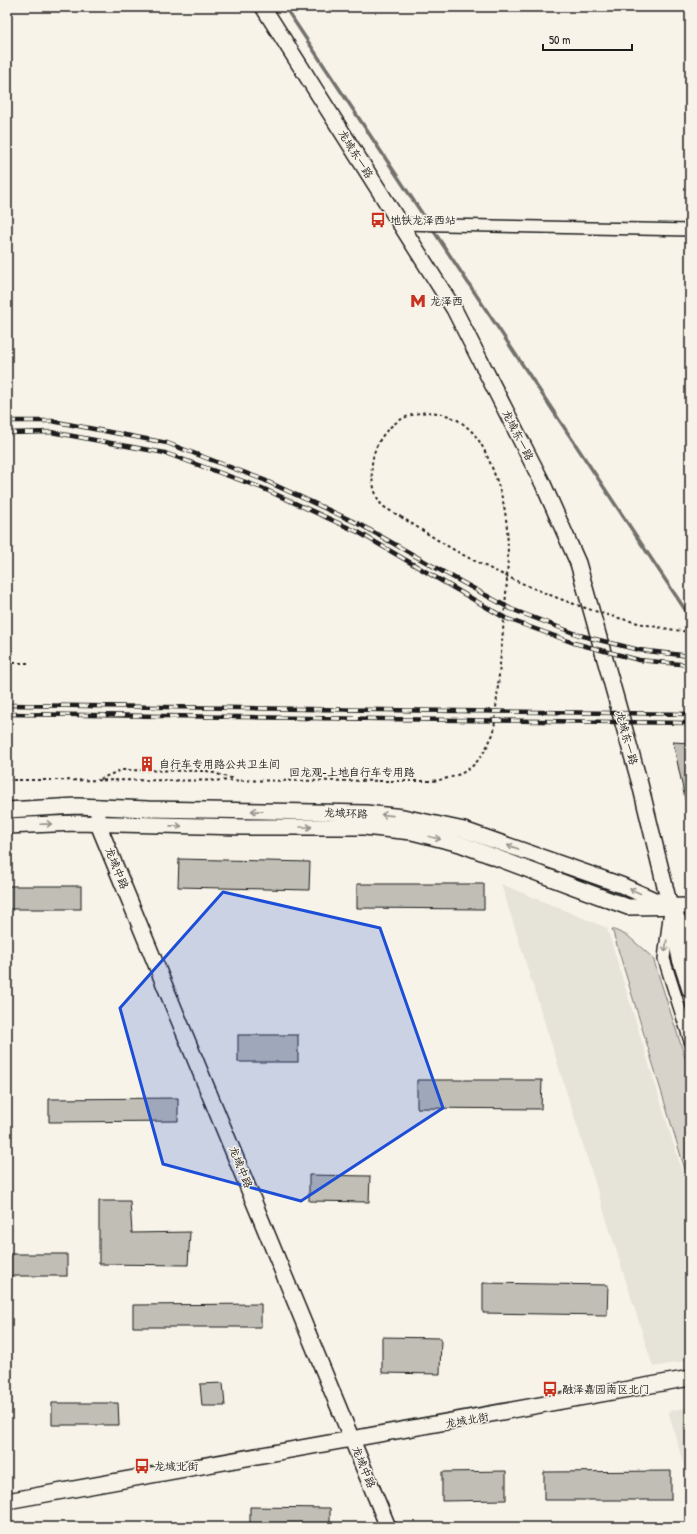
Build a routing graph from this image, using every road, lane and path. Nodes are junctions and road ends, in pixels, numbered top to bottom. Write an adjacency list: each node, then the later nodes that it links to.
1 (263, 7): 2 (main road, 龙域东一路)
2 (400, 224): 3 (street); 15 (main road, 龙域东一路)
3 (690, 230)
4 (690, 632): 9 (path, 回龙观-上地自行车专用路, bridge)
5 (7, 663): 6 (path)
6 (28, 664)
7 (98, 779): 8 (path, 回龙观-上地自行车专用路); 9 (path, 回龙观-上地自行车专用路); 9 (path)
8 (7, 780)
9 (237, 780)
10 (98, 807): 11 (main road, 龙域环路); 12 (main road, 龙域中路); 15 (main road, 龙域环路, one-way to 10)
11 (7, 810)
12 (98, 824): 13 (main road, 龙域环路, one-way to 12); 15 (main road, 龙域环路, one-way to 15); 21 (main road, 龙域中路)
13 (7, 826)
14 (690, 906): 15 (main road, 龙域环路)
15 (670, 907): 16 (street); 17 (main road, 龙域东一路); 18 (main road, 龙域东一路); 19 (street, one-way to 19)
16 (690, 928)
17 (690, 939)
18 (690, 990)
19 (690, 1041)
20 (690, 1378): 21 (main road, 龙域北街)
21 (353, 1440): 22 (main road, 龙域北街); 23 (main road, 龙域中路)
22 (7, 1502)
23 (388, 1527)

